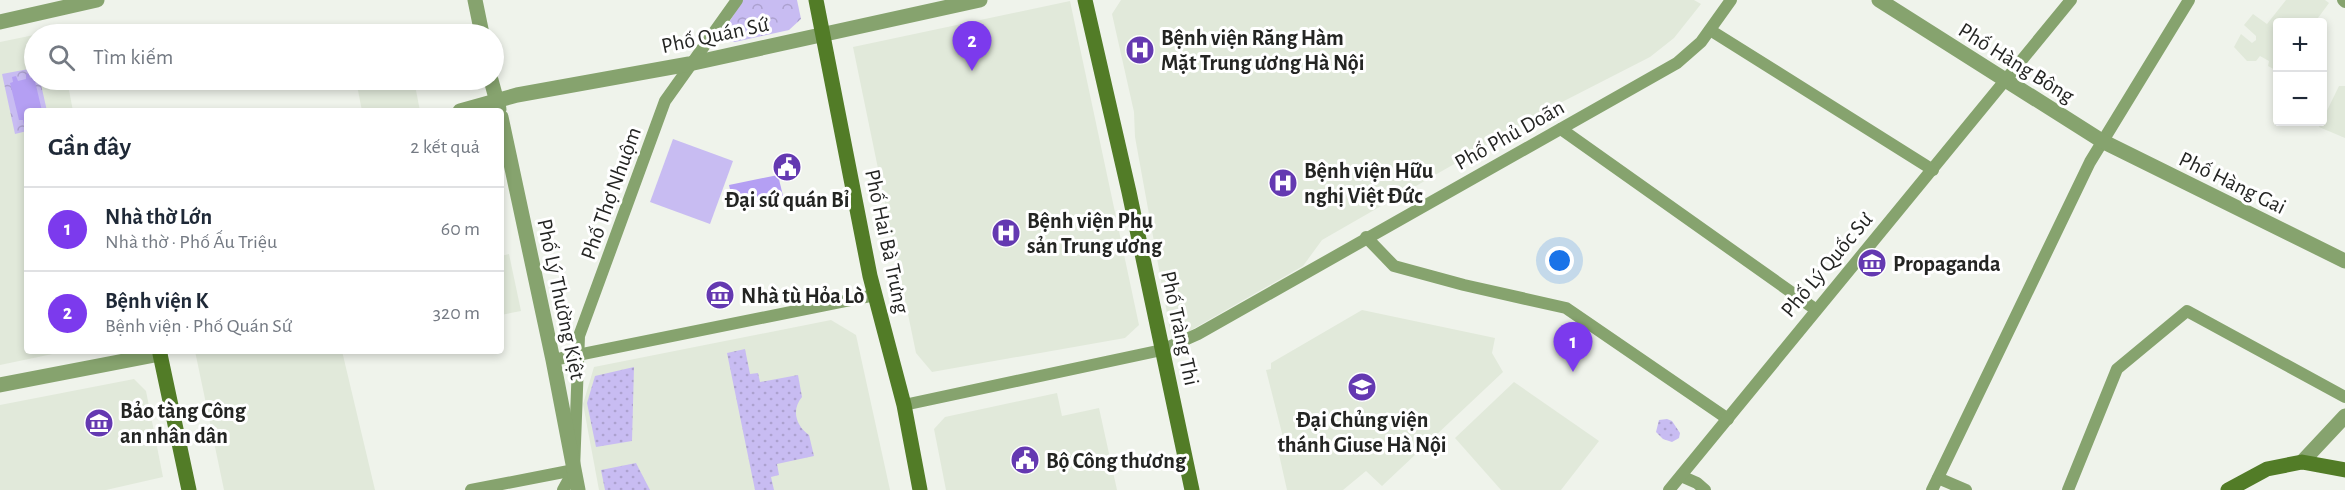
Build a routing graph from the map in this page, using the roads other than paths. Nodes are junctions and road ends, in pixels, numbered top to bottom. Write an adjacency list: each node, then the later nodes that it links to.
1 (67, 0): 12 (street)
2 (97, 0): 12 (street)
3 (475, 0): 14 (street)
4 (737, 0): 17 (street, Phố Thợ Nhuộm)
5 (816, 0): 16 (main road, Phố Hai Bà Trưng)
6 (980, 0): 16 (street, Phố Quán Sứ)
7 (1085, 0): 30 (main road, Phố Tràng Thi)
8 (1731, 0): 15 (street, Phố Phủ Doãn)
9 (1879, 0): 18 (street, Phố Hàng Bông)
10 (2071, 0): 18 (street, Phố Lý Quốc Sư)
11 (2189, 0): 24 (street)
12 (51, 11): 13 (street)
13 (0, 22)
14 (480, 24)
15 (1710, 30): 22 (street, Phố Phủ Doãn); 25 (street)
16 (822, 34): 17 (street, Phố Quán Sứ); 28 (main road, Phố Hai Bà Trưng)
17 (689, 64): 20 (street, Phố Quán Sứ); 33 (street, Phố Thợ Nhuộm)
18 (2006, 82): 24 (street, Phố Hàng Bông); 25 (street, Phố Lý Quốc Sư)
19 (494, 90): 20 (street)
20 (498, 106): 21 (street, Phố Quán Sứ)
21 (483, 108)
22 (1561, 129): 26 (street, Phố Phủ Doãn); 29 (street)
23 (504, 131): 34 (street, Phố Lý Thường Kiệt)
24 (2102, 141): 27 (street, Phố Hàng Gai); 44 (street)
25 (1933, 170): 29 (street, Phố Lý Quốc Sư)
26 (1366, 237): 30 (street, Phố Phủ Doãn); 39 (street)
27 (2345, 261)
28 (875, 295): 33 (street); 37 (main road, Phố Hai Bà Trưng)
29 (1815, 309): 39 (street, Phố Lý Quốc Sư)
30 (1162, 350): 37 (street, Phố Phủ Doãn); 50 (main road, Phố Tràng Thi)
31 (149, 354): 35 (street)
32 (159, 354): 45 (main road)
33 (578, 355): 34 (street); 41 (street, Phố Thợ Nhuộm)
34 (554, 360): 41 (street, Phố Lý Thường Kiệt)
35 (0, 385)
36 (2345, 397): 55 (street)
37 (904, 405): 49 (main road, Phố Hai Bà Trưng)
38 (2345, 416): 40 (street)
39 (1728, 419): 43 (street, Phố Lý Quốc Sư)
40 (2302, 462): 42 (main road); 56 (main road)
41 (574, 470): 46 (street); 47 (street, Phố Thợ Nhuộm); 48 (street, Phố Lý Thường Kiệt)
42 (2345, 470)
43 (1682, 476): 51 (street, Phố Lý Quốc Sư); 52 (street)
44 (1938, 478): 53 (street); 54 (street)
45 (189, 490)
46 (471, 490)
47 (563, 490)
48 (578, 490)
49 (920, 490)
50 (1192, 490)
51 (1669, 490)
52 (1705, 490)
53 (1932, 490)
54 (1966, 490)
55 (2068, 490)
56 (2228, 490)

